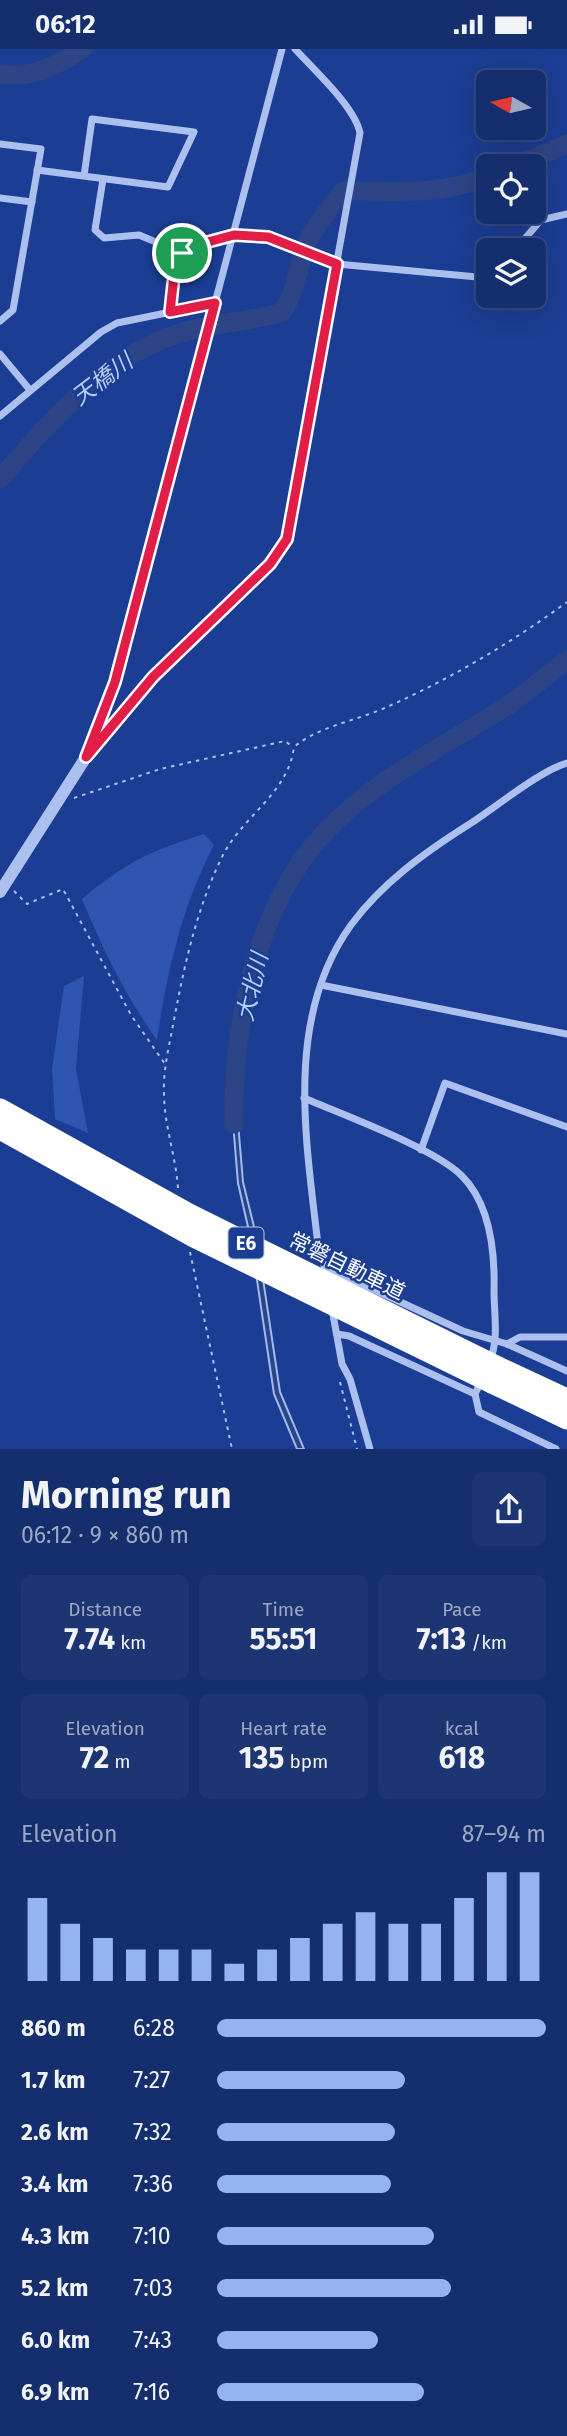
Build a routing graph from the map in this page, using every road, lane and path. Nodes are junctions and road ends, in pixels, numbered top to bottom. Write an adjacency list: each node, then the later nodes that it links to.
1 (282, 49): 10 (street)
2 (295, 49): 13 (street)
3 (0, 143): 4 (street)
4 (37, 170): 5 (street); 8 (street)
5 (84, 176): 6 (street); 6 (street)
6 (103, 179): 12 (street)
7 (0, 198): 8 (street)
8 (32, 202): 17 (street)
9 (567, 214): 11 (street)
10 (234, 235): 12 (street); 13 (street); 15 (street)
11 (525, 238)
12 (182, 253): 16 (street)
13 (337, 264): 14 (street); 23 (street)
14 (476, 277)
15 (215, 303): 16 (street); 23 (street)
16 (170, 312): 19 (street)
17 (0, 321)
18 (0, 354): 19 (street)
19 (30, 390): 20 (street)
20 (0, 416)
21 (567, 602): 22 (path)
22 (294, 747): 25 (path); 29 (path)
23 (86, 757): 25 (street)
24 (567, 763): 27 (street)
25 (57, 804): 26 (street)
26 (3, 888): 29 (path)
27 (321, 985): 28 (street); 30 (street)
28 (567, 1034)
29 (166, 1065): 35 (path)
30 (304, 1098): 34 (street); 37 (street)
31 (0, 1109): 44 (highway, 常磐自動車道 / E6, bridge)
32 (567, 1127): 34 (street)
33 (0, 1129): 44 (highway, 常磐自動車道 / E6, bridge)
34 (421, 1150): 40 (street)
35 (179, 1195)
36 (189, 1247): 47 (path)
37 (325, 1267): 38 (street); 40 (street)
38 (337, 1334): 44 (street); 49 (street)
39 (567, 1338): 41 (street)
40 (495, 1342): 41 (street); 44 (street)
41 (507, 1344): 42 (street)
42 (567, 1371)
43 (339, 1372): 48 (path)
44 (488, 1381): 45 (highway, 常磐自動車道 / E6); 46 (highway, 常磐自動車道 / E6); 50 (street)
45 (567, 1399)
46 (567, 1419)
47 (232, 1449)
48 (357, 1449)
49 (370, 1449)
50 (556, 1449)

